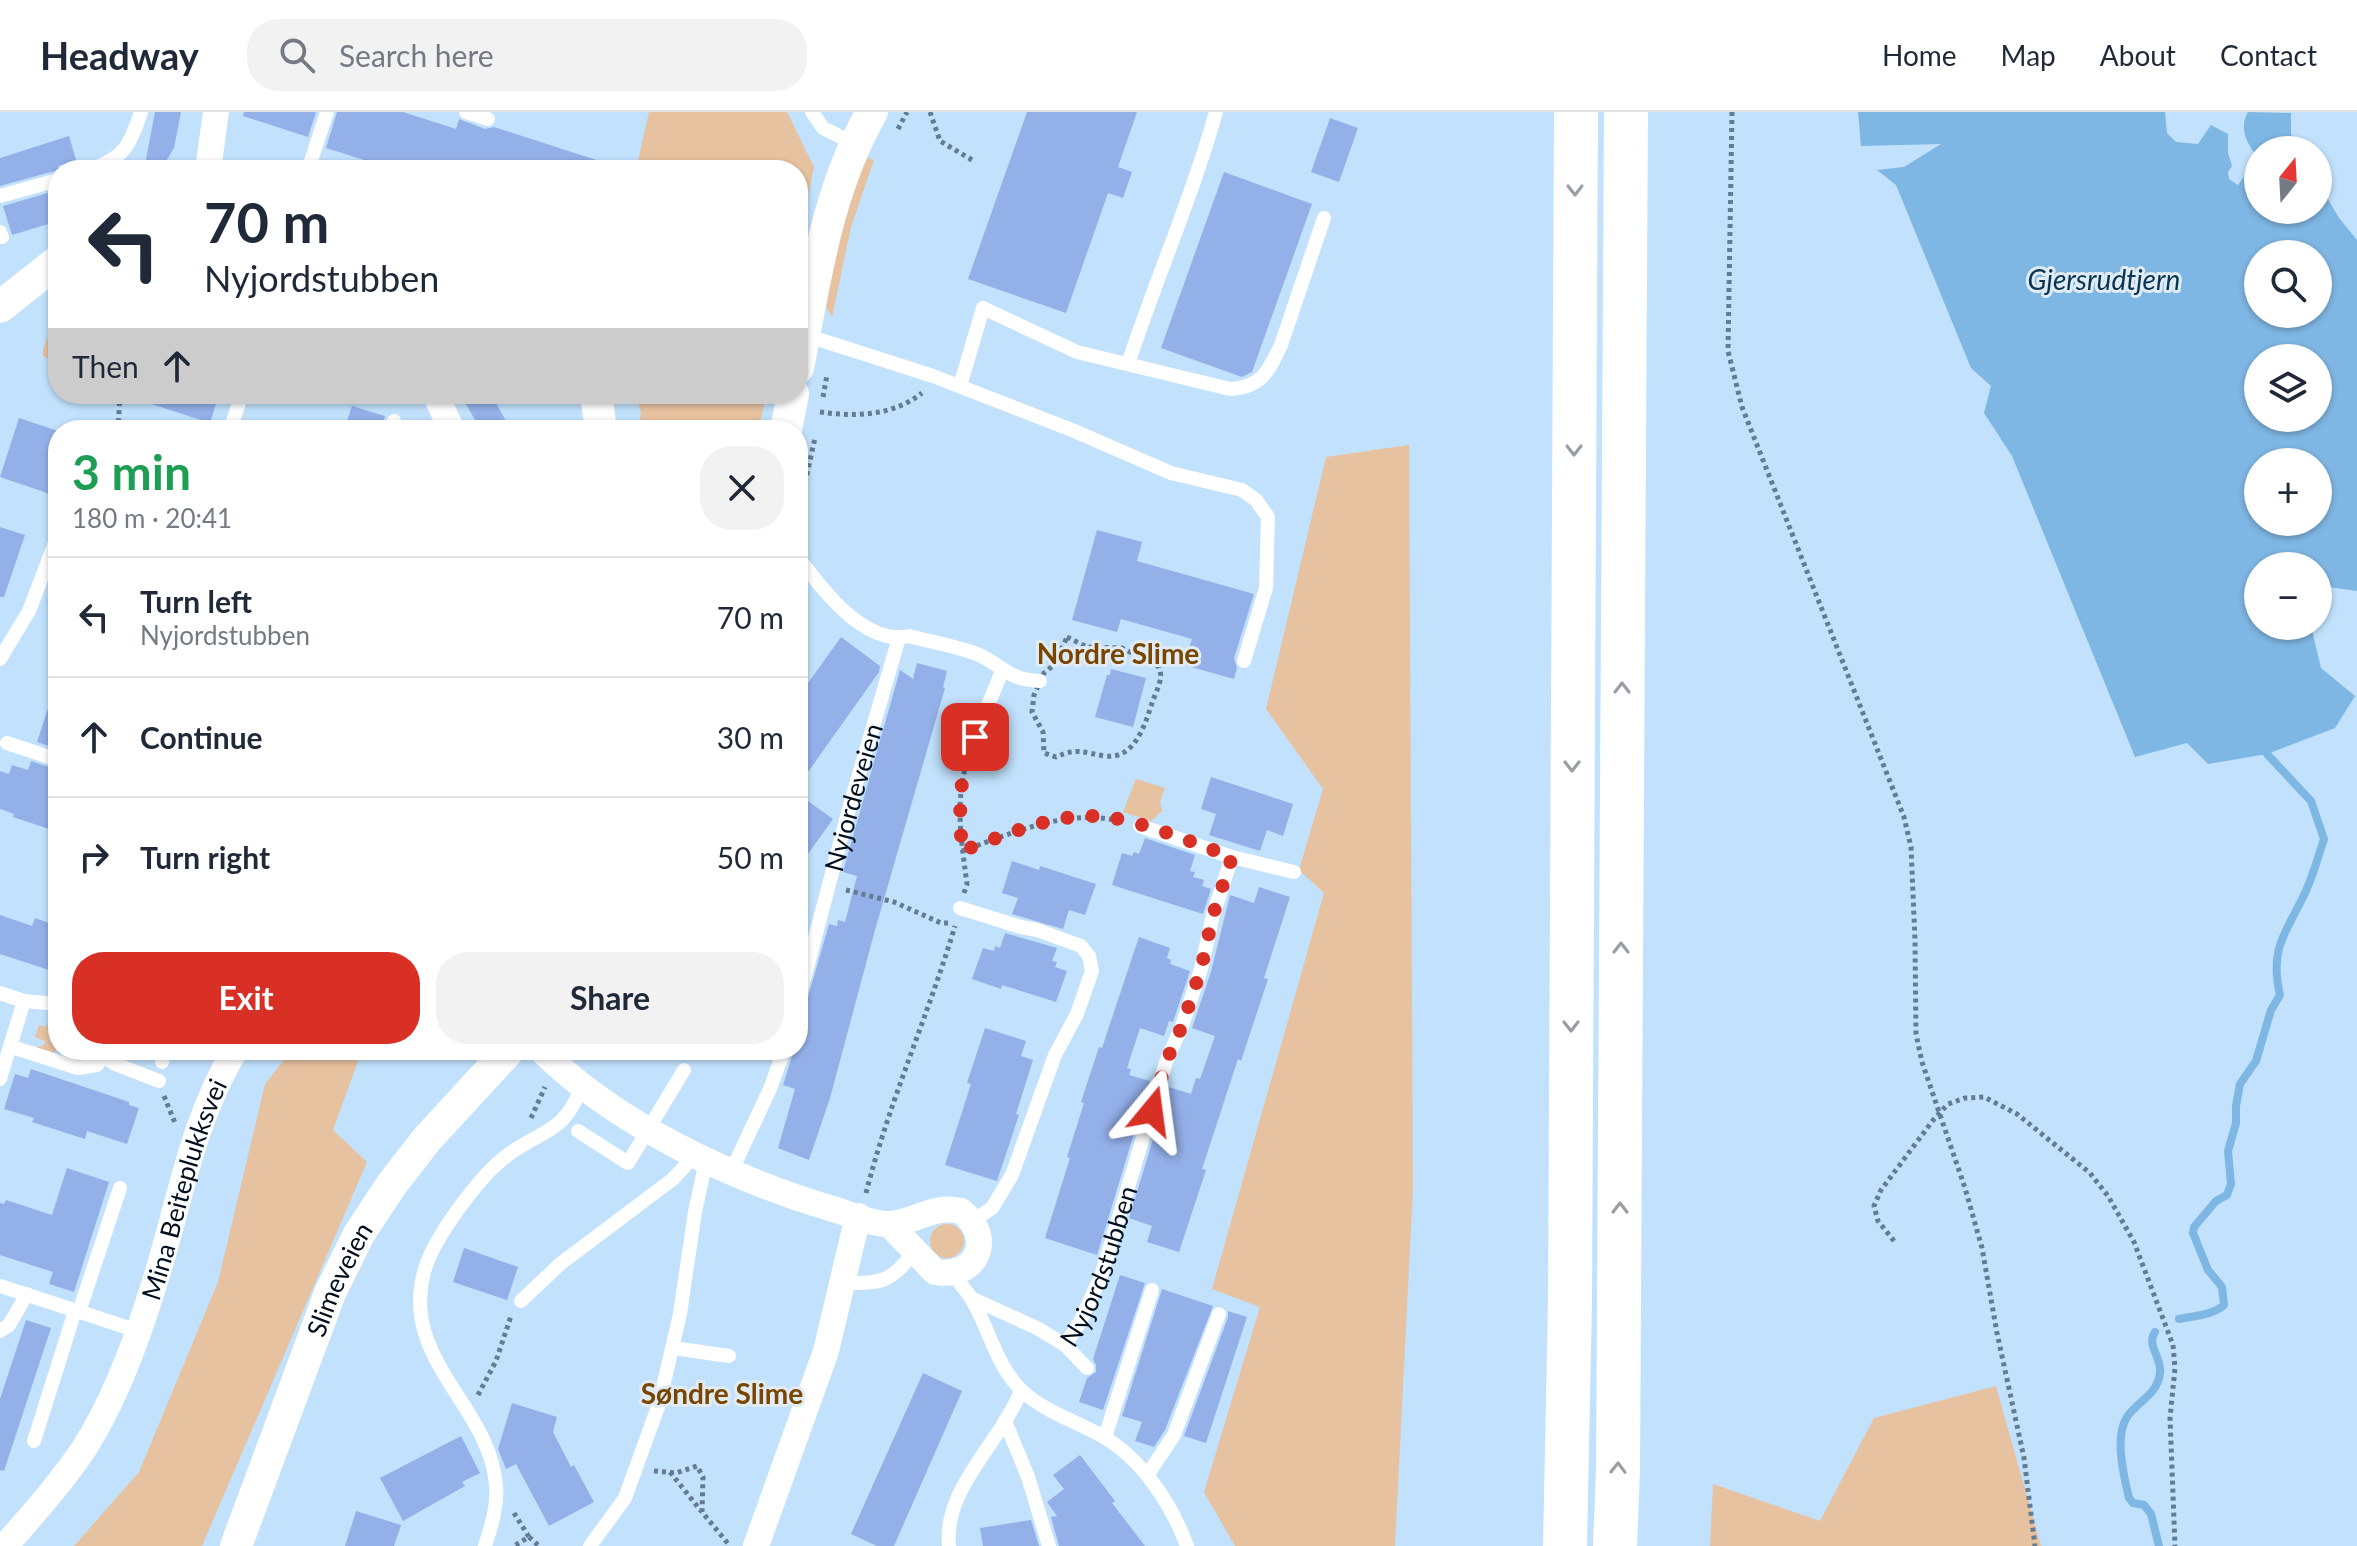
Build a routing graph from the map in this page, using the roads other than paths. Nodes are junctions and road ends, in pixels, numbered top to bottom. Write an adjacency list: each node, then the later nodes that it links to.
1 (141, 112): 12 (lane)
2 (216, 112): 13 (street)
3 (327, 112): 14 (lane)
4 (466, 112): 10 (lane)
5 (812, 112): 11 (lane)
6 (872, 112): 11 (street)
7 (1216, 112): 22 (lane)
8 (1576, 112): 92 (highway, one-way to 92)
9 (1626, 112): 93 (highway, one-way to 9)
10 (488, 119)
11 (855, 144): 20 (street)
12 (110, 160)
13 (209, 160)
14 (311, 160)
15 (48, 183): 16 (lane)
16 (0, 196)
17 (1324, 218): 22 (lane)
18 (48, 269): 19 (street)
19 (0, 307)
20 (819, 339): 21 (street); 23 (lane)
21 (808, 354)
22 (1128, 364): 23 (lane)
23 (960, 386): 28 (lane)
24 (48, 561): 27 (lane)
25 (808, 570): 26 (lane)
26 (899, 638): 29 (lane); 38 (lane, Nyjordeveien)
27 (0, 659)
28 (1244, 661)
29 (1002, 671): 30 (lane); 31 (lane)
30 (1040, 681)
31 (984, 715)
32 (7, 743): 33 (lane)
33 (48, 757)
34 (1140, 826): 35 (lane)
35 (1232, 857): 36 (lane); 75 (lane, Nyjordstubben)
36 (1294, 872)
37 (960, 908): 61 (lane)
38 (808, 965)
39 (0, 993): 40 (lane)
40 (24, 1001): 41 (lane); 42 (lane)
41 (48, 1003)
42 (12, 1047): 43 (lane); 52 (lane)
43 (48, 1058)
44 (53, 1060): 45 (lane)
45 (101, 1060)
46 (112, 1060): 53 (lane)
47 (230, 1060): 74 (street, Mina Beiteplukksvei)
48 (500, 1060): 85 (street, Slimeveien)
49 (552, 1060): 54 (street)
50 (780, 1060): 58 (lane)
51 (684, 1070): 55 (lane)
52 (0, 1079)
53 (159, 1081)
54 (582, 1086): 55 (street); 86 (lane)
55 (650, 1130): 56 (lane); 57 (street)
56 (578, 1131)
57 (700, 1158): 58 (street); 70 (lane); 76 (lane)
58 (731, 1172): 60 (street)
59 (120, 1188): 71 (lane)
60 (862, 1207): 62 (street); 65 (street)
61 (973, 1221): 62 (street); 64 (street)
62 (889, 1224): 63 (street, Nyjordstubben)
63 (914, 1252): 64 (street, Nyjordstubben); 65 (lane)
64 (952, 1273): 69 (lane, Nyjordstubben)
65 (844, 1283): 88 (street)
66 (0, 1286): 68 (lane, Mina Beiteplukksvei)
67 (1152, 1290): 81 (lane)
68 (27, 1294): 71 (lane, Mina Beiteplukksvei); 73 (lane)
69 (971, 1298): 75 (lane, Nyjordstubben); 79 (lane, Nyjordstubben)
70 (521, 1301)
71 (77, 1311): 74 (lane, Mina Beiteplukksvei); 82 (lane)
72 (1219, 1314): 83 (lane)
73 (0, 1331)
74 (138, 1331): 84 (street, Mina Beiteplukksvei)
75 (1065, 1345): 78 (lane)
76 (673, 1348): 77 (lane); 87 (lane)
77 (729, 1356)
78 (1087, 1368)
79 (1021, 1390): 80 (lane); 81 (lane, Nyjordstubben)
80 (1005, 1421): 89 (lane); 90 (lane)
81 (1105, 1437): 83 (lane, Nyjordstubben)
82 (34, 1441)
83 (1148, 1474): 91 (lane, Nyjordstubben)
84 (5, 1546)
85 (236, 1546)
86 (485, 1546)
87 (590, 1546)
88 (756, 1546)
89 (949, 1546)
90 (1049, 1546)
91 (1187, 1546)
92 (1565, 1546)
93 (1615, 1546)

